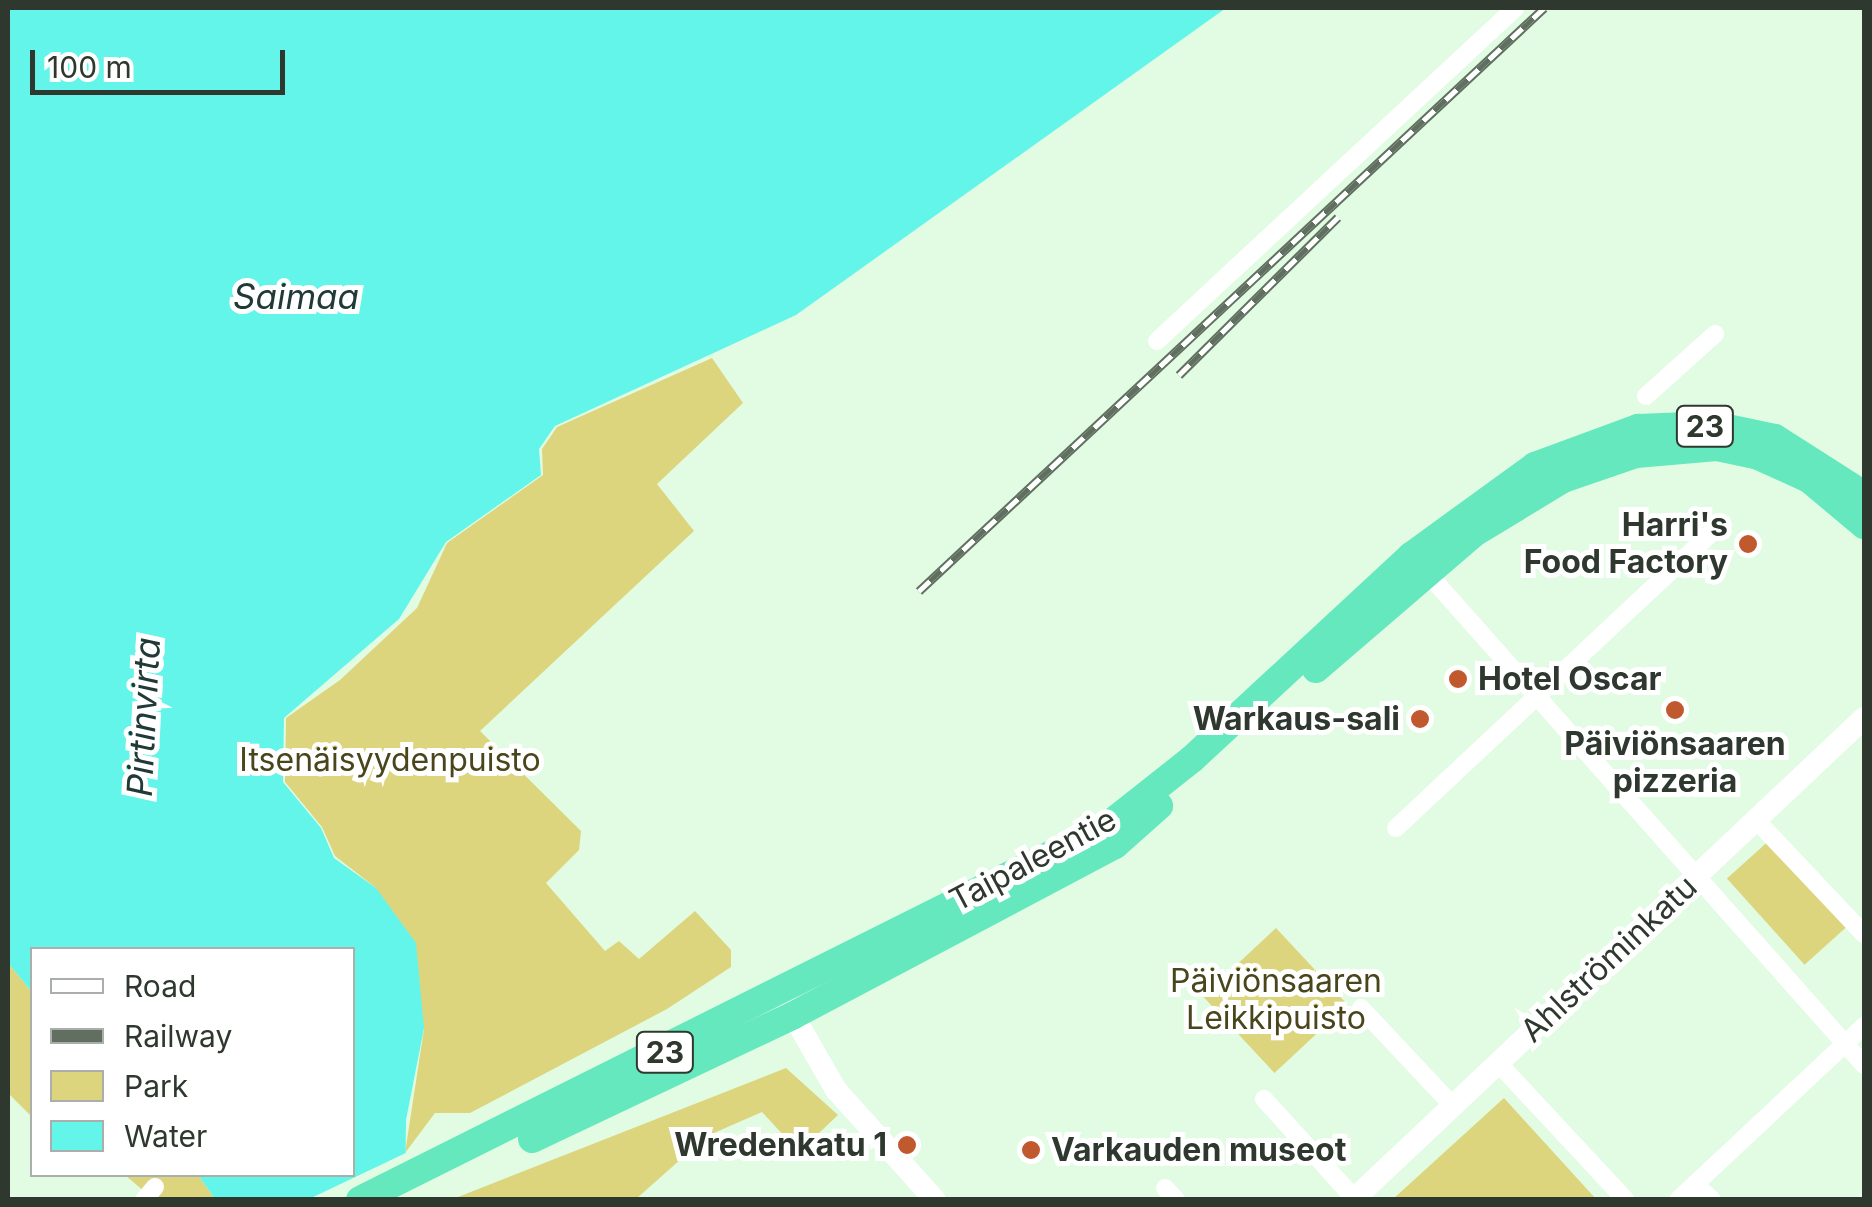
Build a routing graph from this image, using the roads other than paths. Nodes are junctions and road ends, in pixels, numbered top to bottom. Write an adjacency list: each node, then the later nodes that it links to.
1 (1516, 8): 3 (street)
2 (1715, 334): 4 (street)
3 (1157, 341)
4 (1646, 396)
5 (1864, 494): 8 (highway, Taipaleentie / 23)
6 (1864, 525): 8 (highway, Taipaleentie / 23)
7 (1711, 532): 9 (street)
8 (1419, 564): 9 (street); 15 (highway, Taipaleentie / 23)
9 (1536, 697): 12 (street); 13 (street)
10 (1864, 718): 11 (street, Ahlströminkatu)
11 (1757, 821): 13 (street, Ahlströminkatu); 14 (street)
12 (1396, 828)
13 (1698, 874): 18 (street); 19 (street, Ahlströminkatu)
14 (1864, 934)
15 (787, 1005): 23 (highway, Taipaleentie / 23); 28 (street)
16 (1362, 1008): 22 (street)
17 (1864, 1026): 18 (street)
18 (1845, 1044): 20 (street); 24 (street)
19 (1499, 1064): 22 (street, Ahlströminkatu); 29 (street)
20 (1864, 1065)
21 (1264, 1100): 25 (street)
22 (1454, 1107): 25 (street, Ahlströminkatu)
23 (503, 1143): 26 (highway, Taipaleentie / 23); 27 (highway, Taipaleentie / 23)
24 (1696, 1184): 30 (street); 31 (street)
25 (1353, 1199)
26 (360, 1200)
27 (404, 1200)
28 (935, 1200)
29 (1626, 1200)
30 (1678, 1200)
31 (1712, 1200)

